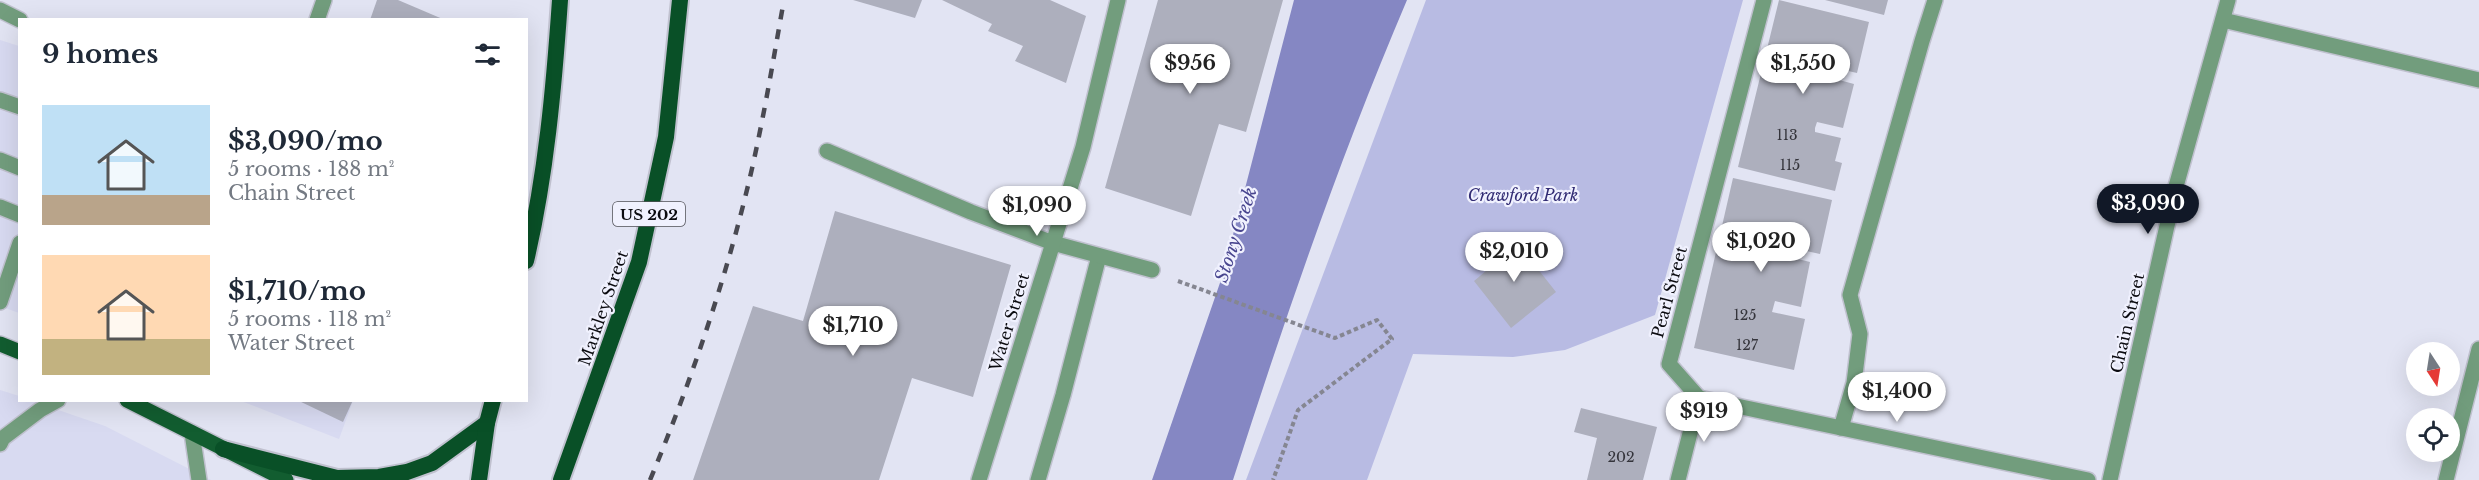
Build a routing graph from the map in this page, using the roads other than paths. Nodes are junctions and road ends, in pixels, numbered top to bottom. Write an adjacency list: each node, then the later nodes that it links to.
1 (324, 0): 9 (street)
2 (560, 0): 22 (highway)
3 (680, 0): 42 (highway, Markley Street / US 202)
4 (1118, 0): 20 (street, Water Street)
5 (1764, 0): 30 (street, Pearl Street)
6 (1935, 0): 35 (street)
7 (2228, 0): 11 (street, Chain Street)
8 (0, 10): 10 (street)
9 (318, 18)
10 (18, 19)
11 (2223, 20): 12 (street); 47 (street, Chain Street)
12 (2479, 80)
13 (0, 100): 14 (street)
14 (18, 106)
15 (827, 151): 20 (street)
16 (0, 160): 17 (street)
17 (18, 167)
18 (0, 207): 19 (street)
19 (18, 214)
20 (1053, 243): 23 (street); 43 (street, Water Street)
21 (18, 245): 24 (street)
22 (528, 250)
23 (1099, 256): 25 (street); 44 (street)
24 (7, 257): 26 (street)
25 (1152, 270)
26 (0, 302)
27 (0, 344): 29 (main road)
28 (2479, 349): 48 (street)
29 (18, 351)
30 (1699, 399): 35 (street); 45 (street)
31 (54, 402): 37 (street)
32 (131, 402): 36 (main road)
33 (492, 402): 34 (highway)
34 (487, 423): 38 (highway); 41 (highway)
35 (1841, 428): 46 (street)
36 (192, 433): 38 (main road); 39 (street)
37 (0, 444)
38 (223, 449): 40 (main road)
39 (199, 480)
40 (286, 480)
41 (479, 480)
42 (561, 480)
43 (979, 480)
44 (1038, 480)
45 (1678, 480)
46 (2088, 480)
47 (2110, 480)
48 (2446, 480)

